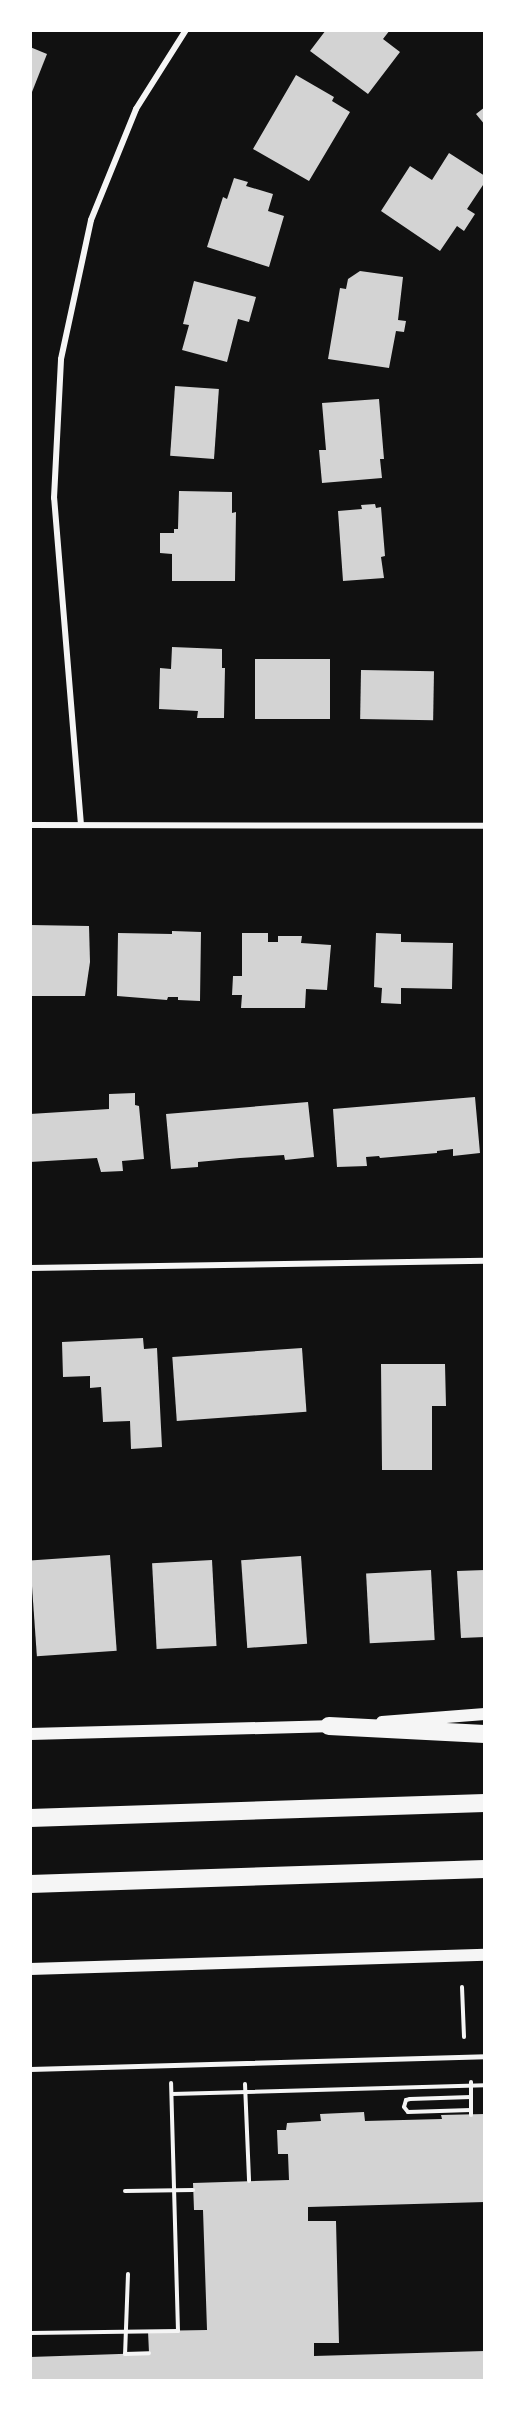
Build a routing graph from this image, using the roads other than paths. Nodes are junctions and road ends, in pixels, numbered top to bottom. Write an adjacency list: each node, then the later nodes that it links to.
1 (186, 30): 3 (street)
2 (30, 825): 3 (street)
3 (81, 825): 4 (street)
4 (485, 826)
5 (485, 1261): 6 (street)
6 (30, 1268)
7 (485, 1714): 8 (main road)
8 (329, 1726): 9 (main road); 10 (highway)
9 (30, 1734)
10 (485, 1734)
11 (485, 1803): 12 (highway)
12 (30, 1818)
13 (485, 1869): 14 (highway)
14 (30, 1884)
15 (485, 1955): 16 (main road)
16 (30, 1969)
17 (485, 2056): 18 (lane)
18 (30, 2070)

